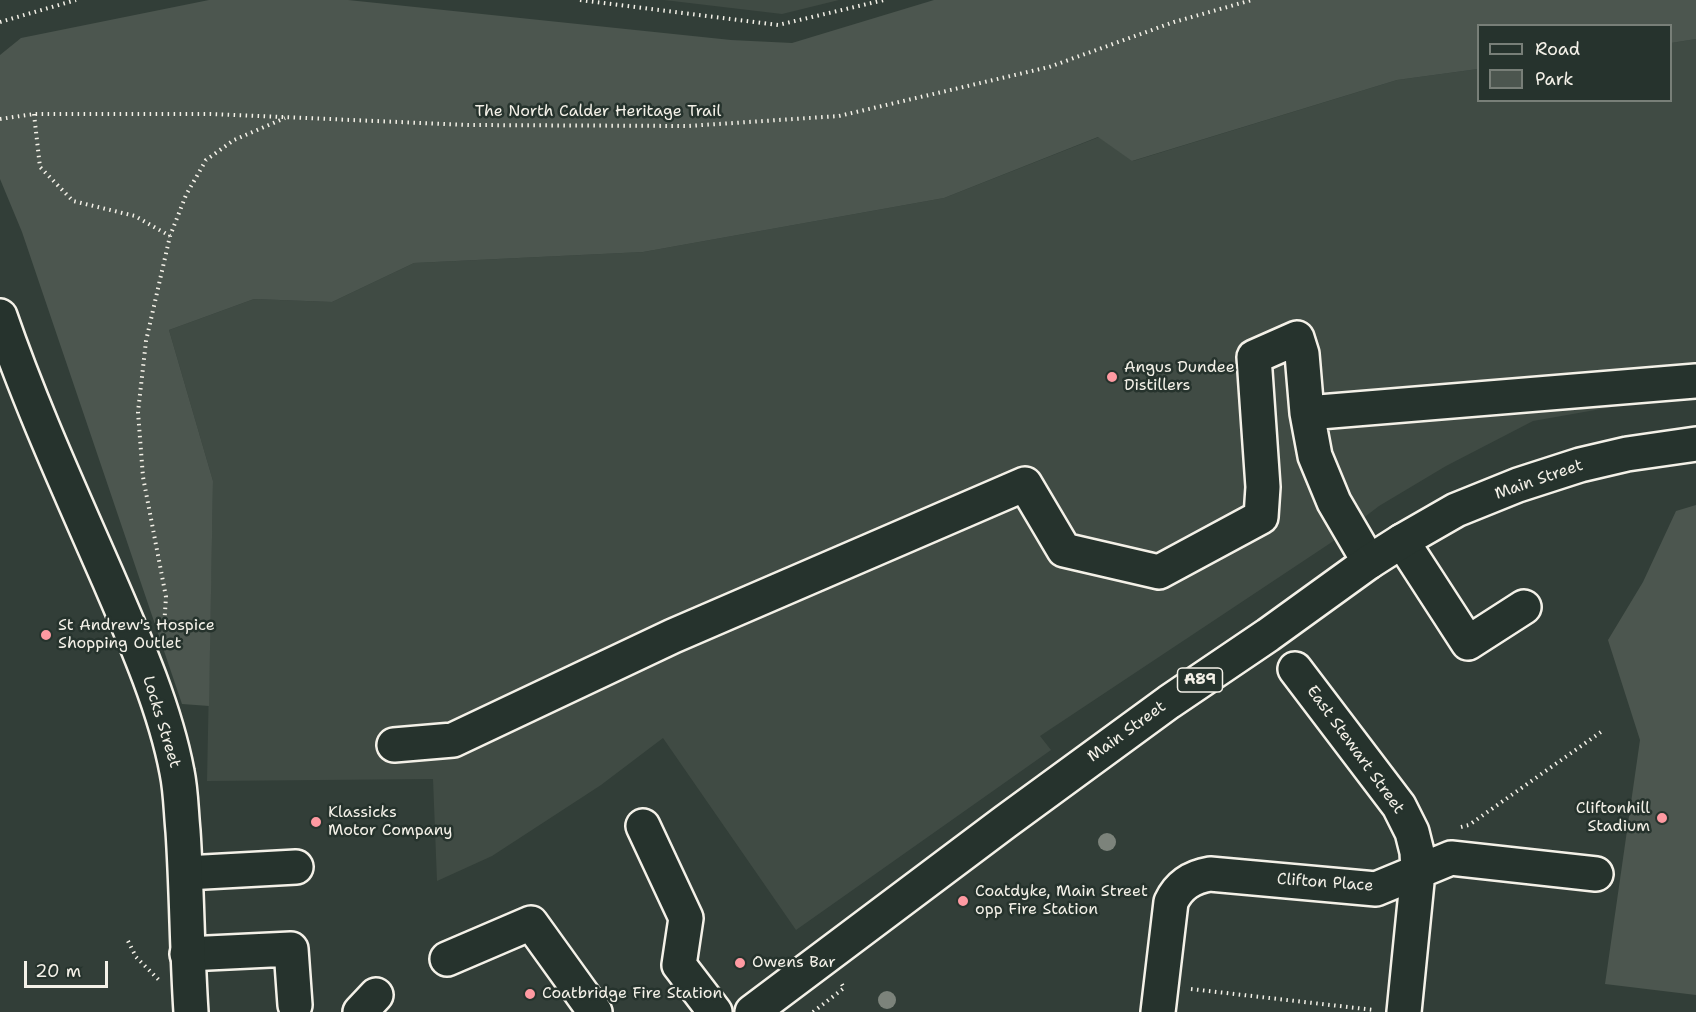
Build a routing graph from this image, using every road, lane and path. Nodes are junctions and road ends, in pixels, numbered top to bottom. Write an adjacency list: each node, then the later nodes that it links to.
1 (76, 0): 5 (path)
2 (580, 0): 3 (path)
3 (884, 0)
4 (1252, 0): 7 (path, The North Calder Heritage Trail)
5 (0, 22)
6 (34, 114): 7 (path, The North Calder Heritage Trail); 8 (path, The North Calder Heritage Trail); 9 (path)
7 (287, 117): 9 (path)
8 (0, 119)
9 (170, 236): 17 (path)
10 (0, 316): 25 (main road, Locks Street)
11 (1696, 381): 12 (main road)
12 (1307, 413): 15 (main road); 20 (main road)
13 (1696, 444): 14 (main road, Main Street / A89)
14 (1402, 541): 15 (main road, Main Street / A89); 16 (main road)
15 (1369, 562): 35 (main road, Main Street / A89)
16 (1524, 607)
17 (164, 630)
18 (1295, 669): 24 (main road, East Stewart Street)
19 (1601, 732): 22 (path)
20 (394, 745)
21 (643, 826): 34 (main road)
22 (1458, 828)
23 (296, 867): 25 (main road)
24 (1418, 872): 26 (main road, Clifton Place); 29 (main road, Clifton Place); 31 (main road, East Stewart Street)
25 (186, 873): 27 (main road, Locks Street)
26 (1596, 874)
27 (188, 954): 30 (main road); 32 (main road, Locks Street)
28 (447, 959): 33 (main road)
29 (1159, 999): 31 (path)
30 (295, 1005)
31 (1394, 1011)
32 (191, 1012)
33 (595, 1012)
34 (715, 1012)
35 (752, 1012)

